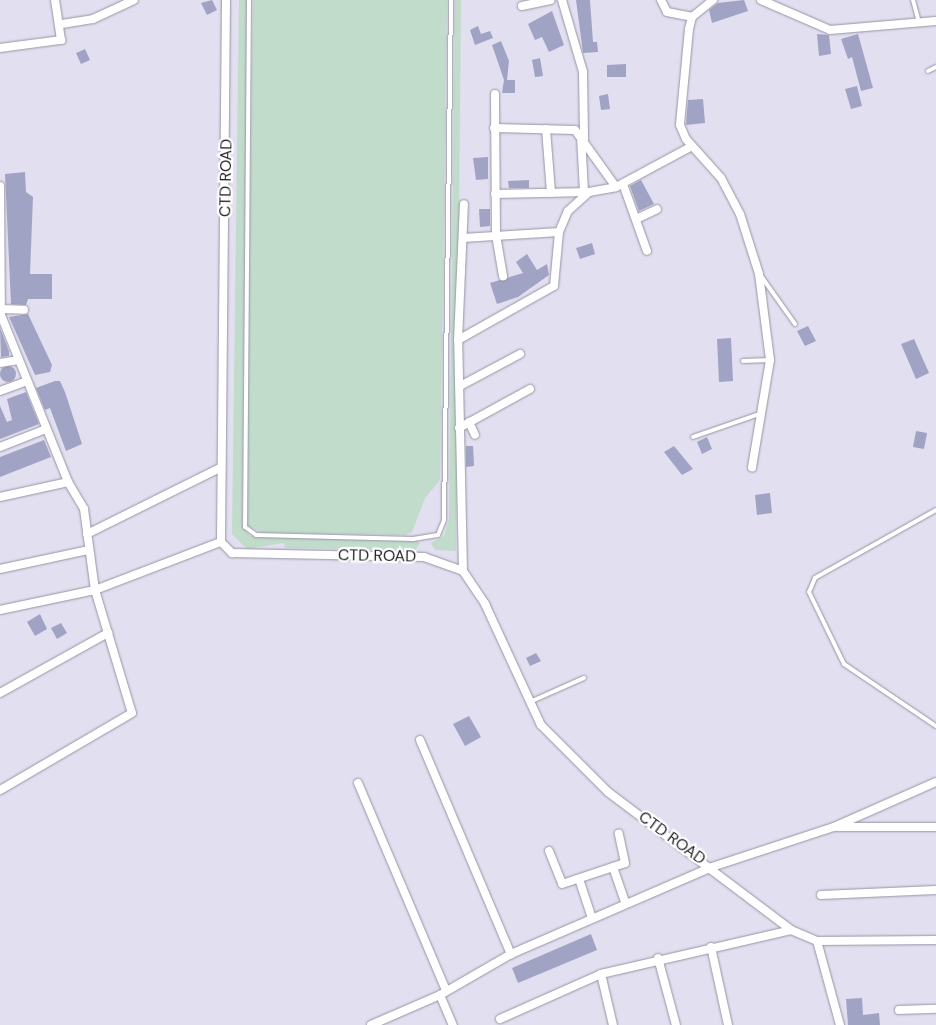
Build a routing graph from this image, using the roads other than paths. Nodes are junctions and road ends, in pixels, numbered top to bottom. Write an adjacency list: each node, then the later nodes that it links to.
1 (55, 0): 16 (street)
2 (134, 0): 16 (street)
3 (226, 0): 62 (street, CTD ROAD)
4 (249, 0): 5 (lane)
5 (451, 0)
6 (550, 0): 12 (street)
7 (562, 0): 23 (street)
8 (661, 0): 13 (street)
9 (713, 0): 13 (street)
10 (761, 0): 15 (street)
11 (913, 0): 15 (lane)
12 (522, 6)
13 (692, 16): 24 (street)
14 (936, 21): 15 (street)
15 (919, 23)
16 (62, 24): 17 (street)
17 (0, 48)
18 (936, 67): 19 (lane)
19 (928, 71)
20 (496, 94): 21 (street)
21 (494, 128): 22 (street); 29 (street)
22 (546, 129): 23 (street); 28 (street)
23 (582, 137): 25 (street); 27 (street)
24 (692, 146): 25 (street); 39 (street)
25 (620, 185): 27 (street); 33 (street)
26 (0, 186): 30 (street)
27 (586, 192): 28 (street); 34 (street)
28 (551, 193): 29 (street)
29 (495, 194): 35 (street)
30 (1, 197): 38 (street)
31 (464, 204): 36 (street)
32 (657, 209): 33 (street)
33 (636, 219): 37 (street)
34 (560, 232): 35 (street); 44 (street)
35 (496, 235): 36 (street); 40 (street)
36 (462, 238): 44 (street)
37 (647, 251)
38 (0, 267): 42 (street)
39 (759, 274): 43 (lane); 48 (street)
40 (503, 276)
41 (24, 310): 42 (street)
42 (1, 313): 46 (street)
43 (795, 324)
44 (458, 340): 51 (street)
45 (520, 354): 51 (street)
46 (19, 360): 49 (street); 50 (street)
47 (744, 360): 48 (lane)
48 (770, 360): 54 (street)
49 (0, 363)
50 (27, 381): 53 (street); 57 (street)
51 (460, 386): 56 (street)
52 (530, 389): 55 (street)
53 (0, 390)
54 (759, 414): 59 (lane); 61 (street)
55 (469, 422): 56 (street); 58 (street)
56 (459, 428): 70 (street)
57 (46, 429): 60 (street); 63 (street)
58 (475, 435)
59 (693, 437)
60 (0, 447)
61 (752, 467)
62 (220, 468): 66 (street); 67 (street, CTD ROAD)
63 (68, 482): 64 (street); 66 (street)
64 (0, 497)
65 (936, 510): 77 (lane)
66 (88, 534): 68 (street)
67 (221, 542): 70 (street, CTD ROAD); 71 (street)
68 (90, 550): 69 (street); 71 (street)
69 (0, 569)
70 (463, 571): 76 (street, CTD ROAD)
71 (95, 590): 72 (street); 73 (street)
72 (0, 610)
73 (108, 633): 75 (street); 81 (street)
74 (584, 678): 76 (lane)
75 (0, 693)
76 (532, 701): 86 (street, CTD ROAD)
77 (936, 726)
78 (420, 740): 97 (street)
79 (936, 782): 82 (street)
80 (358, 784): 100 (street)
81 (0, 790)
82 (834, 827): 83 (street); 86 (street)
83 (936, 827)
84 (619, 834): 87 (street)
85 (549, 851): 88 (street)
86 (712, 867): 91 (street); 93 (street, CTD ROAD)
87 (613, 868): 88 (street); 91 (street)
88 (578, 879): 92 (street)
89 (936, 890): 90 (street)
90 (820, 895)
91 (626, 904): 92 (street)
92 (592, 918): 97 (street)
93 (791, 930): 95 (street, CTD ROAD); 96 (street)
94 (936, 940): 95 (street, CTD ROAD)
95 (817, 941): 109 (street)
96 (711, 947): 98 (street); 108 (street)
97 (511, 954): 100 (street)
98 (658, 958): 99 (street); 107 (street)
99 (601, 974): 103 (street); 106 (street)
100 (442, 992): 104 (street); 105 (street)
101 (936, 1009): 102 (street)
102 (899, 1010)
103 (500, 1019)
104 (372, 1025)
105 (454, 1025)
106 (614, 1025)
107 (676, 1025)
108 (728, 1025)
109 (840, 1025)

